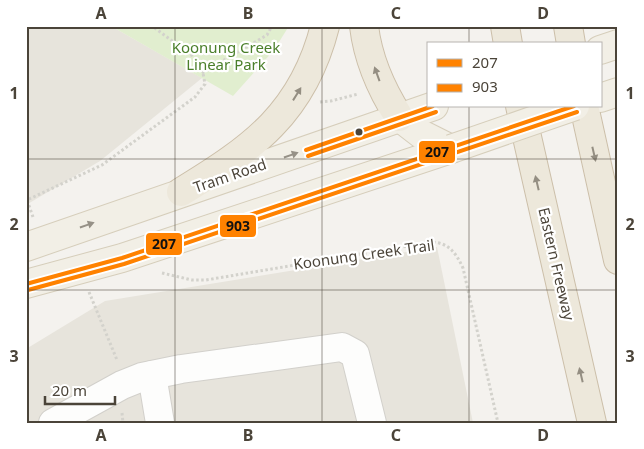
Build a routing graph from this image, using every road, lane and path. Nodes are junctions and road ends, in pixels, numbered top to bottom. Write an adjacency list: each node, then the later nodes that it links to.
1 (152, 26): 11 (path)
2 (272, 26): 11 (path)
3 (325, 26): 22 (highway, one-way to 3)
4 (364, 26): 20 (highway, one-way to 4)
5 (505, 26): 7 (highway)
6 (568, 26): 8 (highway)
7 (508, 42)
8 (571, 42)
9 (618, 44): 10 (main road)
10 (602, 49)
11 (202, 73): 23 (path)
12 (618, 92): 14 (main road)
13 (361, 93): 15 (path)
14 (602, 97)
15 (315, 102)
16 (428, 108): 20 (main road, Tram Road)
17 (520, 108): 35 (highway, Eastern Freeway, one-way to 17)
18 (569, 108): 21 (main road, bridge)
19 (584, 108): 25 (highway, one-way to 25)
20 (399, 117): 21 (main road); 22 (main road, Tram Road, one-way to 20)
21 (451, 148): 27 (main road)
22 (181, 192): 24 (main road, Tram Road, one-way to 22)
23 (26, 200): 24 (path)
24 (34, 244)
25 (618, 260)
26 (156, 272): 34 (path, Koonung Creek Trail)
27 (26, 284)
28 (89, 292): 29 (path)
29 (96, 306)
30 (152, 375): 31 (lane); 32 (lane); 33 (lane)
31 (53, 423)
32 (160, 423)
33 (372, 423)
34 (498, 423)
35 (592, 423)

